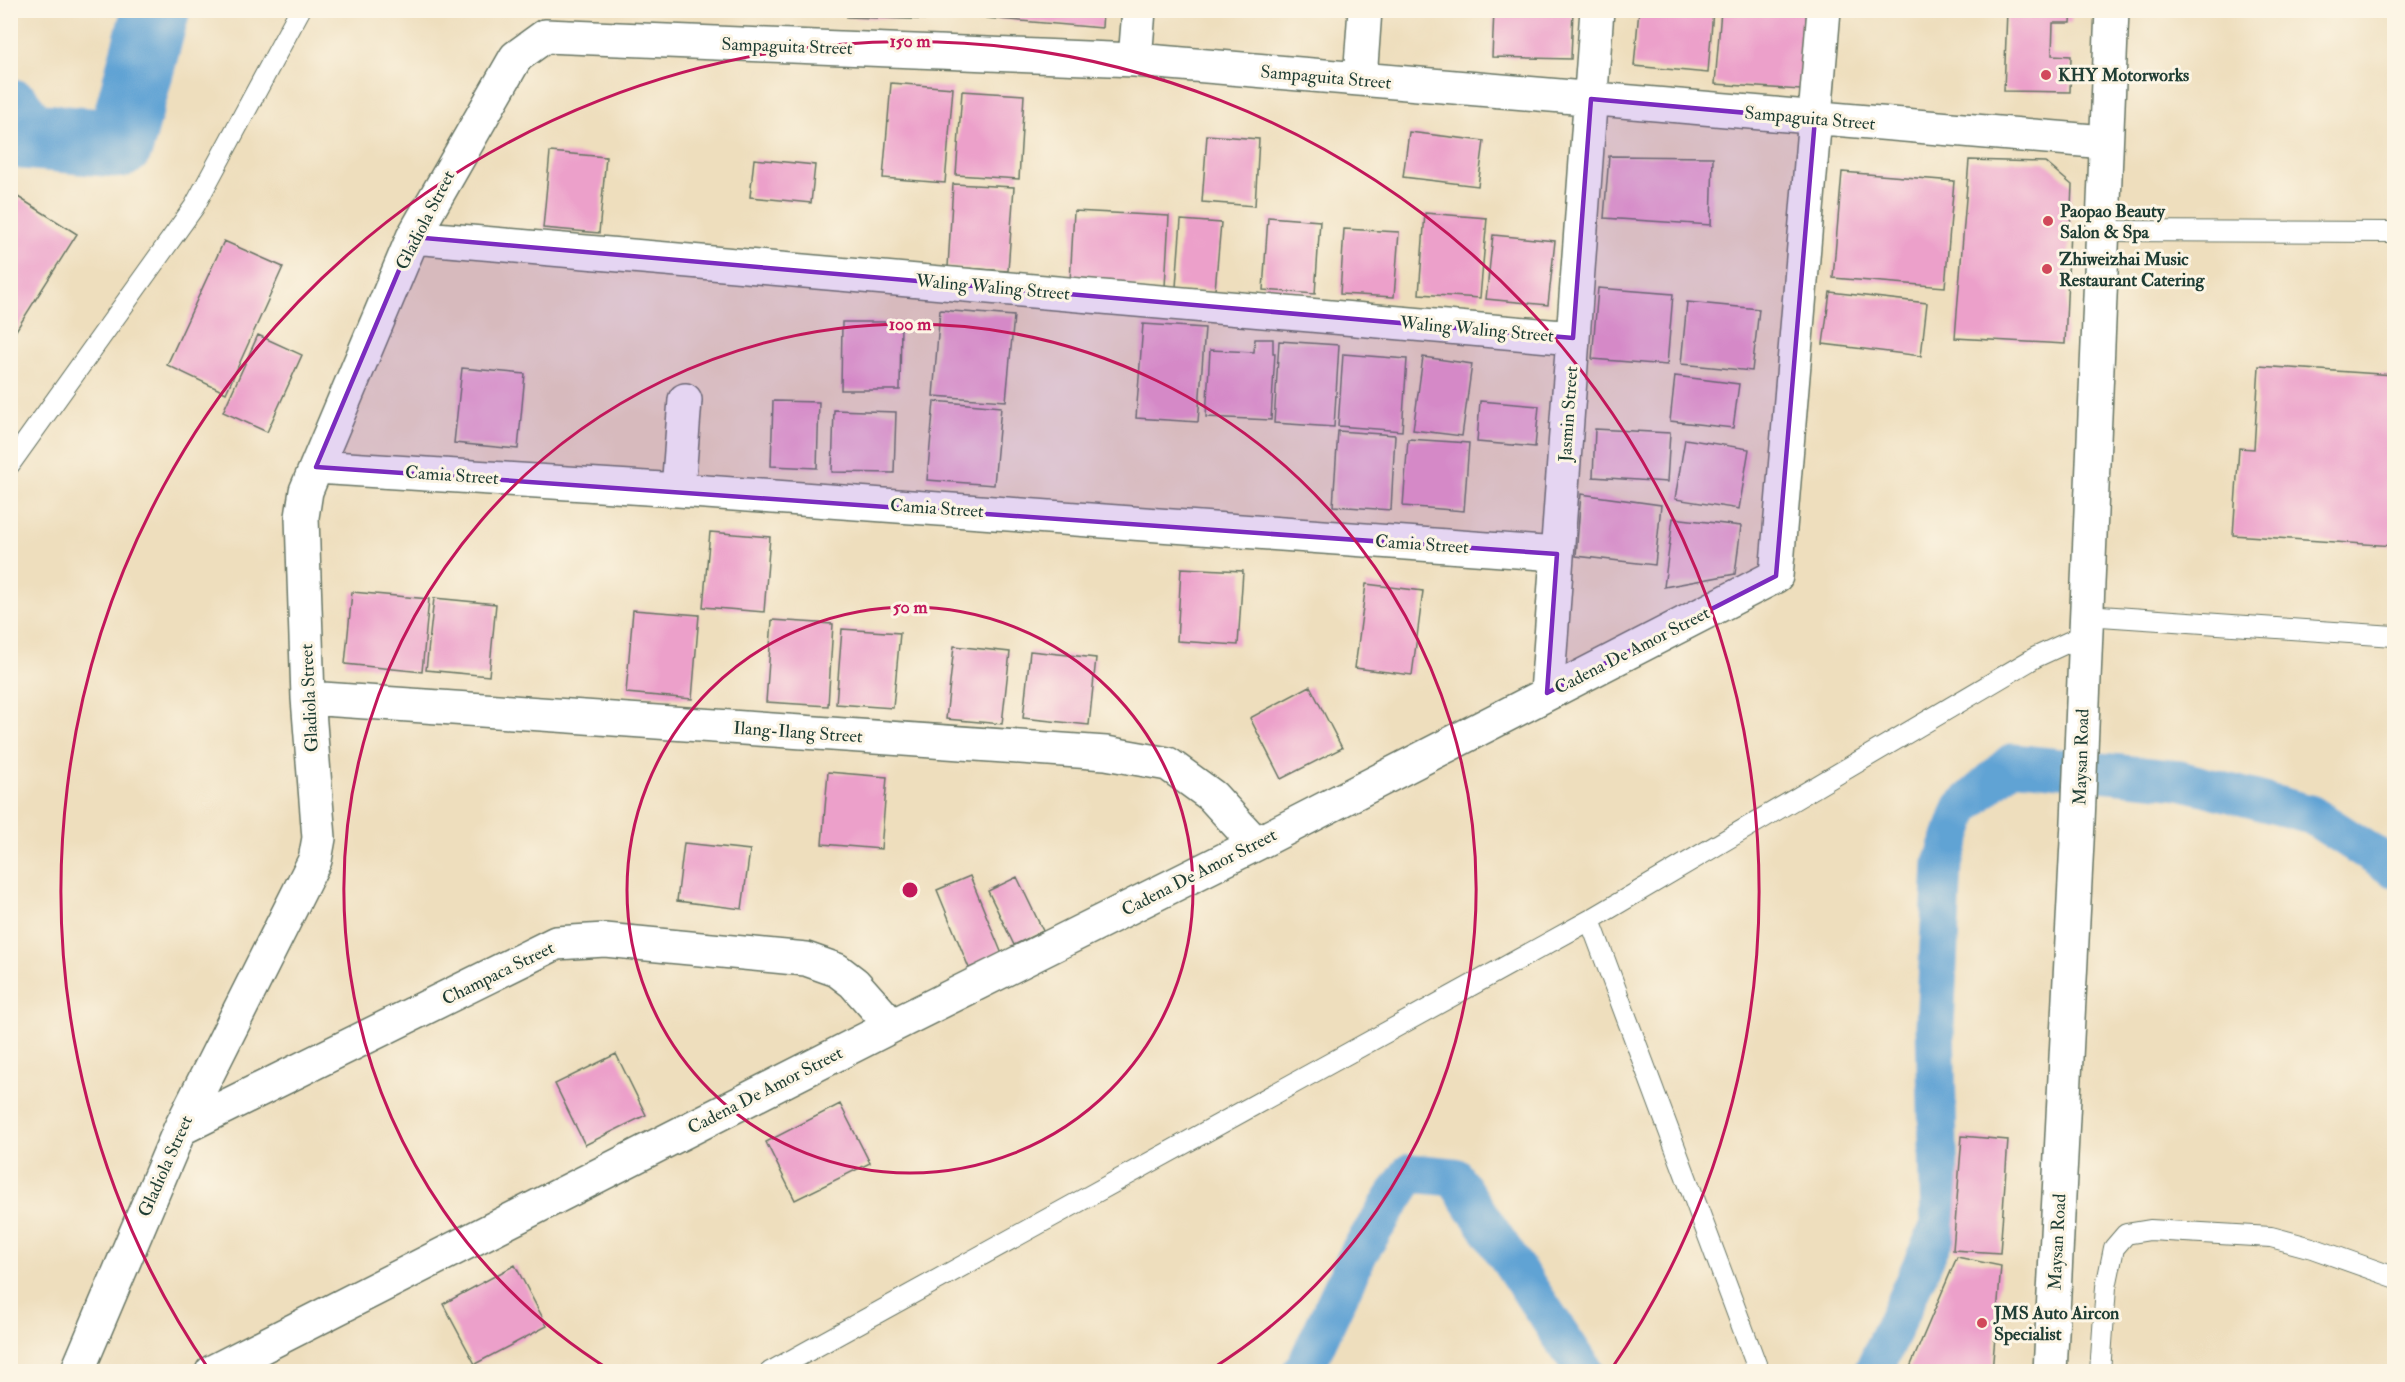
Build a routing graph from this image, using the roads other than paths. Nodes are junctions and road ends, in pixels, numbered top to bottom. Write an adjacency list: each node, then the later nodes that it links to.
1 (300, 10): 18 (lane)
2 (1139, 10): 8 (street)
3 (1365, 10): 9 (street)
4 (1598, 10): 10 (street, Jasmin Street)
5 (1824, 10): 11 (street)
6 (2112, 10): 12 (street, Maysan Road)
7 (545, 36): 8 (street, Sampaguita Street); 15 (street, Gladiola Street)
8 (1135, 60): 9 (street, Sampaguita Street)
9 (1360, 80): 10 (street, Sampaguita Street)
10 (1591, 99): 11 (street, Sampaguita Street); 16 (street, Jasmin Street)
11 (1815, 119): 12 (street, Sampaguita Street); 24 (street, Cadena De Amor Street)
12 (2105, 142): 13 (street, Maysan Road)
13 (2102, 231): 14 (lane); 22 (street, Maysan Road)
14 (2394, 232)
15 (412, 237): 16 (street, Waling Waling Street); 19 (street, Gladiola Street)
16 (1573, 338): 21 (street, Jasmin Street)
17 (685, 400): 20 (street)
18 (10, 464)
19 (316, 467): 20 (street, Camia Street); 25 (street, Gladiola Street)
20 (678, 490): 21 (street, Camia Street)
21 (1557, 554): 24 (street, Jasmin Street)
22 (2086, 625): 23 (lane); 27 (lane); 35 (street, Maysan Road)
23 (2394, 636)
24 (1547, 693): 26 (street, Cadena De Amor Street)
25 (308, 698): 26 (street, Ilang-Ilang Street); 29 (street, Gladiola Street)
26 (1256, 844): 28 (street, Cadena De Amor Street)
27 (1590, 920): 33 (lane); 34 (lane)
28 (892, 1026): 29 (street, Champaca Street); 32 (street, Cadena De Amor Street)
29 (180, 1129): 31 (street, Gladiola Street)
30 (2394, 1277): 36 (lane)
31 (77, 1371)
32 (212, 1371)
33 (770, 1371)
34 (1759, 1371)
35 (2050, 1371)
36 (2100, 1371)

